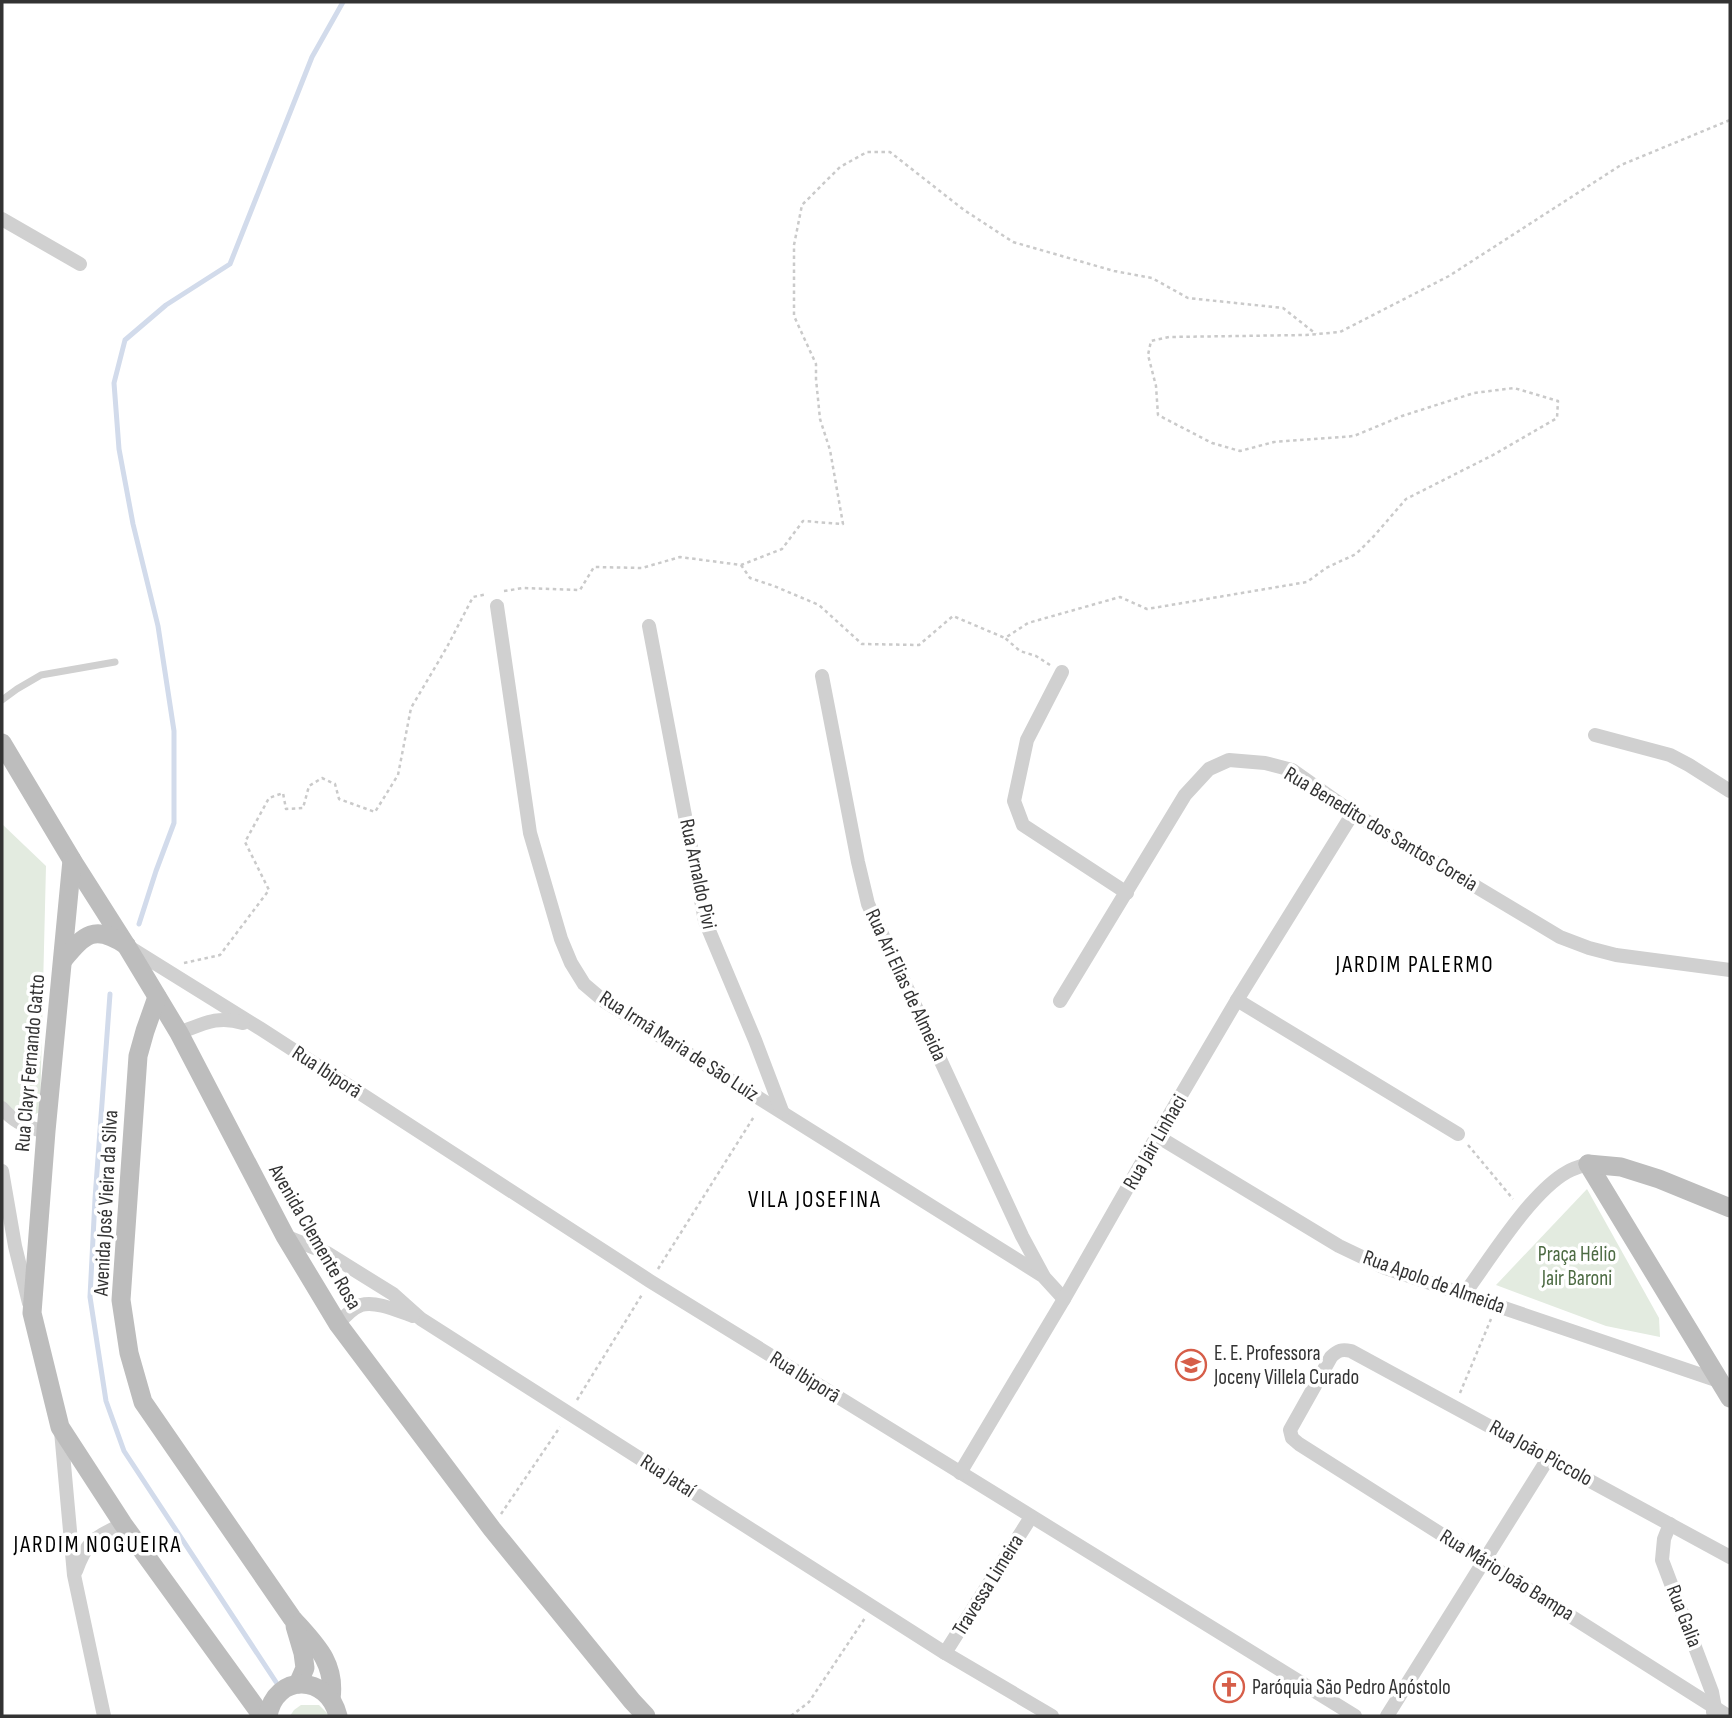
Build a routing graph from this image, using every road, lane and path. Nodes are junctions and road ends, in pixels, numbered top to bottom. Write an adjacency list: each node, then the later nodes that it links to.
1 (1730, 120): 4 (path)
2 (2, 219): 3 (street)
3 (80, 264)
4 (1316, 334): 5 (path); 8 (path)
5 (741, 565): 8 (path); 21 (path)
6 (497, 606): 28 (street, Rua Irmã Maria de São Luiz)
7 (649, 626): 30 (street, Rua Arnaldo Pivi)
8 (1005, 638): 10 (path)
9 (115, 662): 12 (lane)
10 (1062, 672): 18 (street)
11 (822, 676): 39 (street, Rua Ari Elias de Almeida)
12 (2, 700)
13 (1595, 735): 15 (street)
14 (2, 743): 17 (main road, Avenida Clemente Rosa)
15 (1730, 791)
16 (1353, 813): 18 (street, Rua Benedito dos Santos Coreia); 22 (street, Rua Benedito dos Santos Coreia); 24 (street, Rua Jair Linhaci)
17 (72, 860): 19 (main road, Avenida Clemente Rosa); 20 (main road, Rua Clayr Fernando Gatto)
18 (1127, 893): 25 (street, Rua Benedito dos Santos Coreia)
19 (126, 945): 20 (main road); 21 (street, Rua Ibiporã); 23 (main road, Avenida Clemente Rosa)
20 (63, 960): 31 (main road, Rua Clayr Fernando Gatto)
21 (164, 969): 26 (street, Rua Ibiporã)
22 (1730, 970)
23 (158, 997): 27 (main road, Avenida Clemente Rosa); 62 (main road, Avenida José Vieira da Silva)
24 (1237, 1000): 32 (street); 33 (street, Rua Jair Linhaci)
25 (1060, 1001)
26 (261, 1029): 27 (street, Rua Ibiporã); 40 (street, Rua Ibiporã)
27 (179, 1033): 38 (main road, Avenida Clemente Rosa)
28 (765, 1101): 30 (street, Rua Irmã Maria de São Luiz); 40 (path)
29 (2, 1108): 31 (street)
30 (782, 1111): 39 (street, Rua Irmã Maria de São Luiz)
31 (46, 1131): 44 (main road, Rua Clayr Fernando Gatto)
32 (1458, 1134): 37 (path)
33 (1157, 1136): 41 (street, Rua Apolo de Almeida); 42 (street, Rua Jair Linhaci)
34 (1588, 1164): 36 (main road); 37 (street); 47 (main road)
35 (2, 1171): 44 (street, Rua Clayr Fernando Gatto)
36 (1730, 1208)
37 (1524, 1213): 41 (street)
38 (285, 1236): 45 (street, Rua Jataí); 46 (main road, Avenida Clemente Rosa)
39 (1043, 1276): 42 (street, Rua Irmã Maria de São Luiz)
40 (650, 1281): 49 (path); 53 (street, Rua Ibiporã)
41 (1465, 1293): 43 (street, Rua Apolo de Almeida)
42 (1065, 1300): 53 (street, Rua Jair Linhaci)
43 (1497, 1305): 47 (street, Rua Apolo de Almeida); 48 (path)
44 (32, 1313): 50 (main road, Rua Clayr Fernando Gatto)
45 (421, 1319): 46 (street); 49 (street, Rua Jataí)
46 (338, 1324): 57 (main road, Avenida Clemente Rosa)
47 (1727, 1388)
48 (1454, 1406): 51 (street, Rua João Piccolo); 52 (street, Rua João Piccolo)
49 (569, 1412): 57 (path); 61 (street, Rua Jataí)
50 (60, 1427): 55 (main road); 60 (street, Rua Clayr Fernando Gatto)
51 (1290, 1430): 59 (street, Rua Mário João Bampa)
52 (1549, 1457): 56 (street, Rua João Piccolo); 59 (street)
53 (960, 1473): 54 (street, Rua Ibiporã)
54 (1031, 1517): 63 (street, Travessa Limeira); 73 (street, Rua Ibiporã)
55 (123, 1524): 60 (street); 68 (main road)
56 (1670, 1524): 58 (street, Rua João Piccolo); 66 (street, Rua Galia)
57 (492, 1529): 70 (main road, Avenida Clemente Rosa)
58 (1730, 1557)
59 (1484, 1561): 66 (street, Rua Mário João Bampa); 74 (street)
60 (74, 1575): 67 (street, Rua Clayr Fernando Gatto)
61 (873, 1607): 63 (street, Rua Jataí); 71 (path)
62 (292, 1618): 64 (main road, Avenida José Vieira da Silva); 65 (main road, Avenida José Vieira da Silva)
63 (945, 1653): 72 (street, Rua Jataí)
64 (298, 1684): 65 (main road); 69 (main road)
65 (335, 1707)
66 (1713, 1712): 75 (street, Rua Mário João Bampa)
67 (104, 1716)
68 (262, 1716)
69 (268, 1716)
70 (646, 1716)
71 (791, 1716)
72 (1052, 1716)
73 (1355, 1716)
74 (1387, 1716)
75 (1728, 1716)

